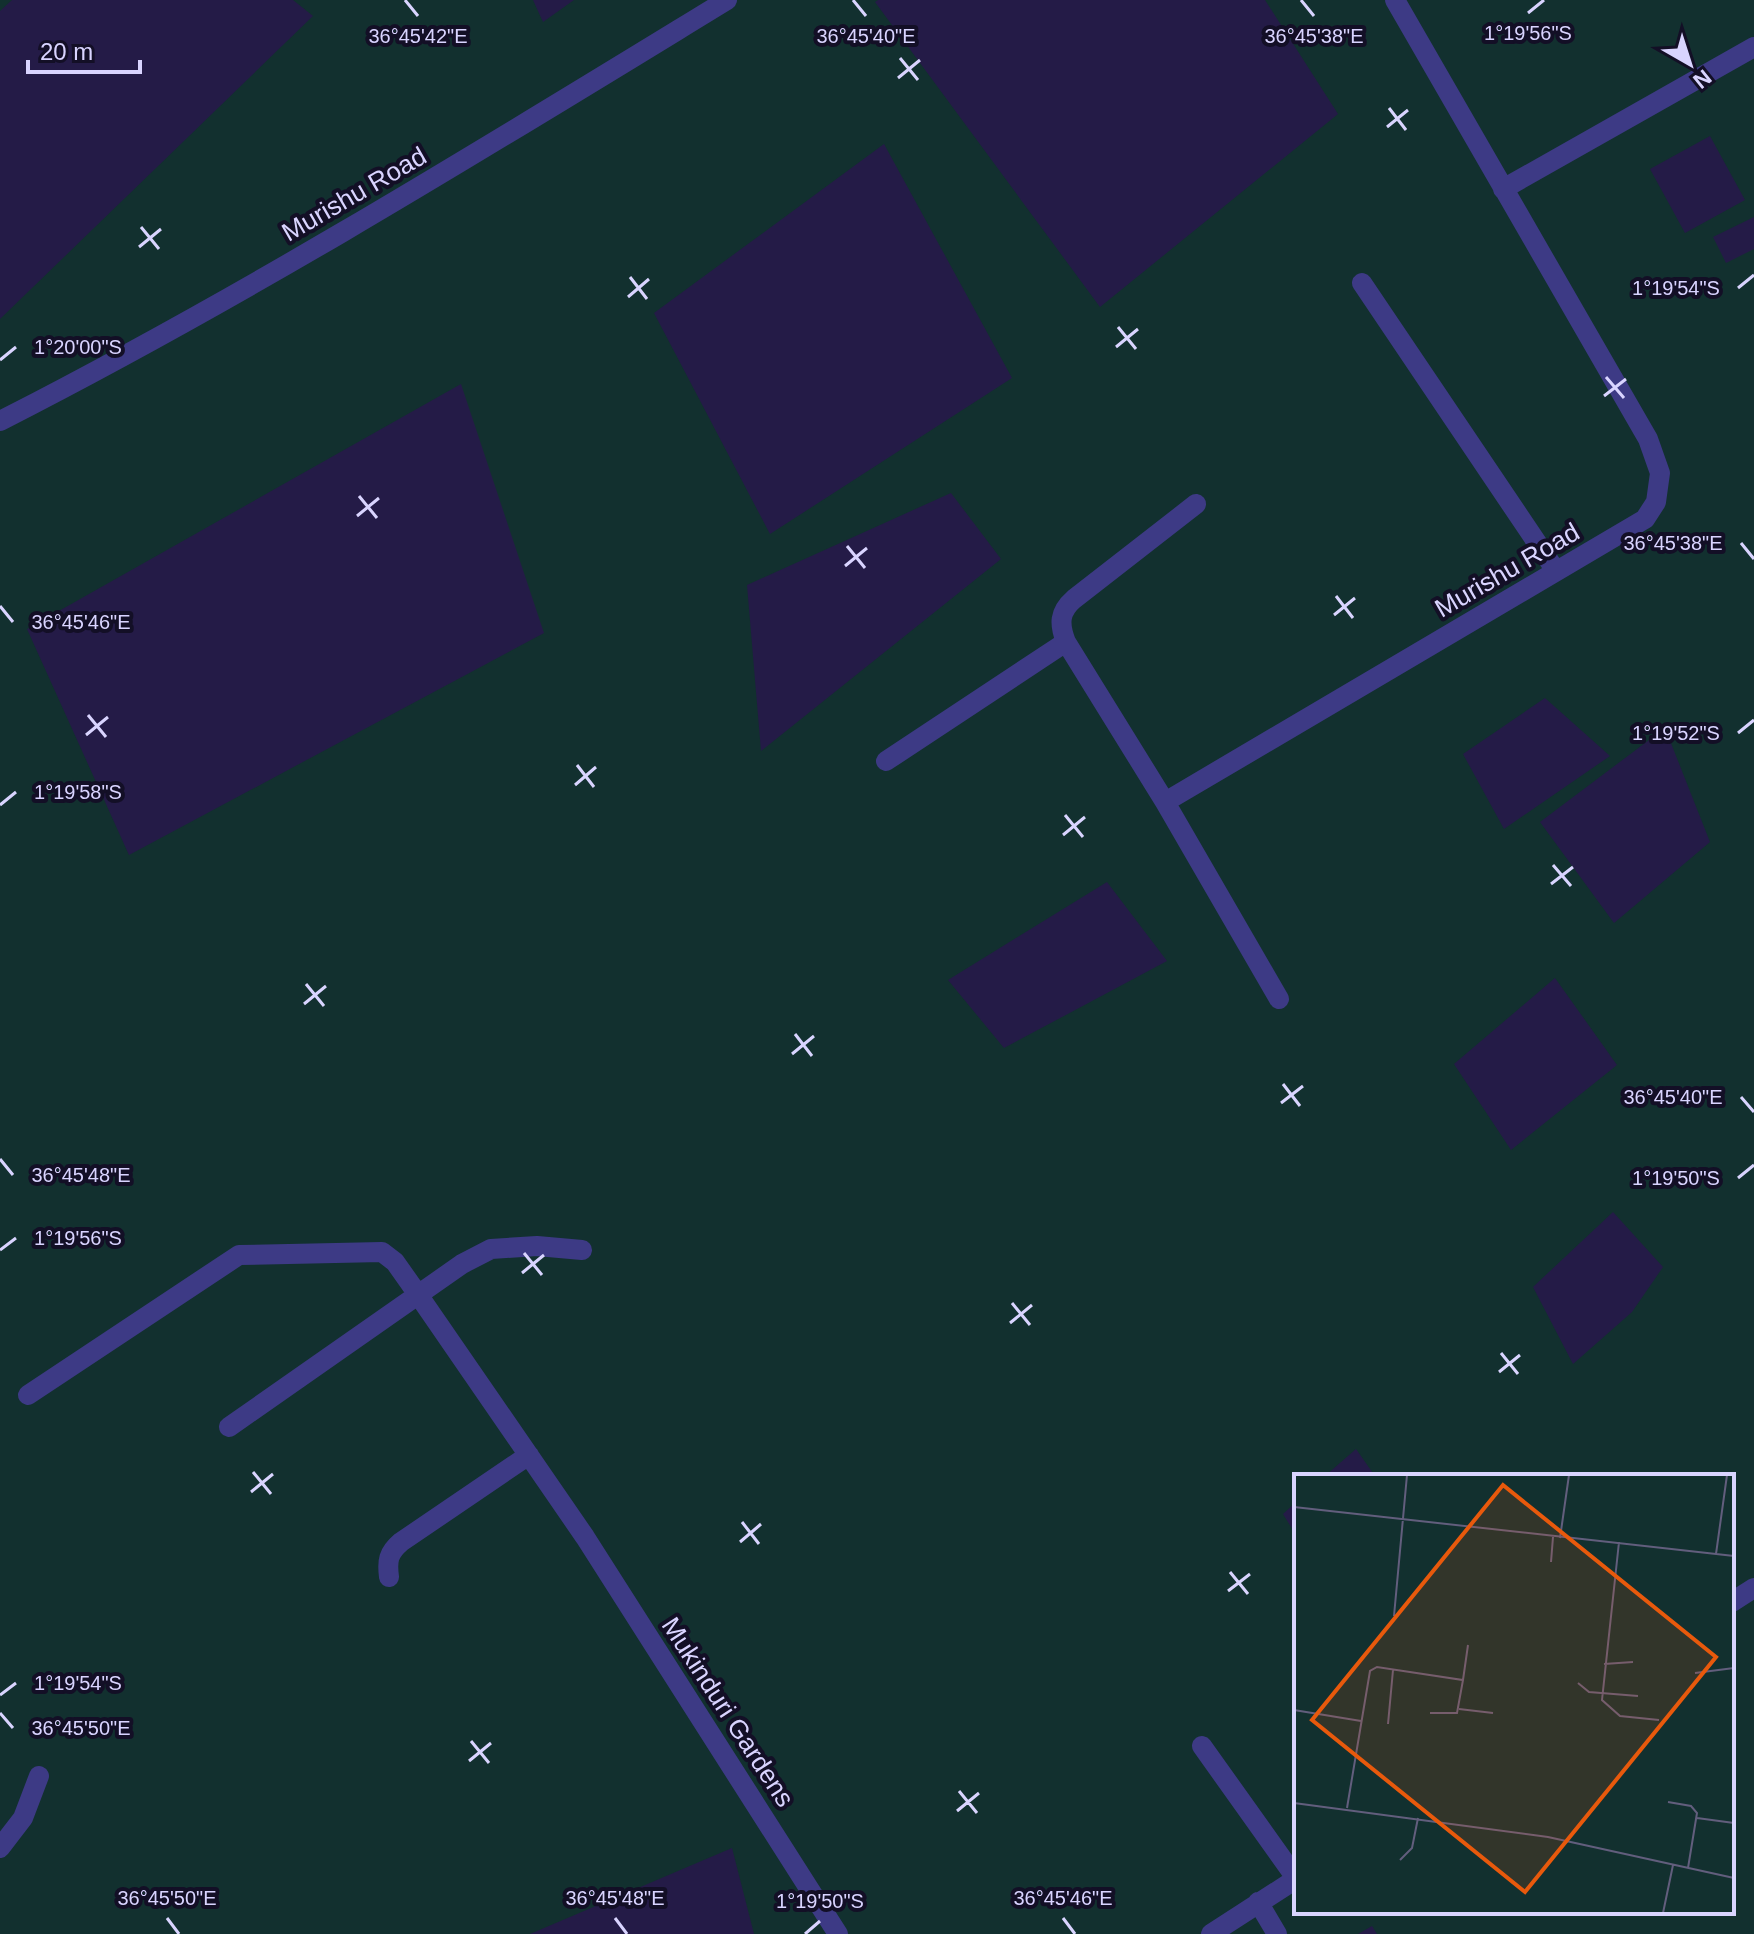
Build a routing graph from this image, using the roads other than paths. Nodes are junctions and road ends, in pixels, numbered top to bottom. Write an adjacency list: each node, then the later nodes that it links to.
1 (727, 0): 6 (street, Murishu Road)
2 (1395, 0): 4 (street, Murishu Road)
3 (1754, 47): 4 (street)
4 (1503, 189): 8 (street, Murishu Road)
5 (1362, 283): 8 (street)
6 (0, 421)
7 (1196, 504): 9 (street)
8 (1556, 571): 11 (street, Murishu Road)
9 (1066, 642): 10 (street); 11 (street)
10 (886, 761)
11 (1165, 802): 12 (street)
12 (1279, 999)
13 (582, 1250): 14 (street)
14 (419, 1296): 15 (street, Mukinduri Gardens); 16 (street); 17 (street, Mukinduri Gardens)
15 (28, 1395)
16 (229, 1427)
17 (529, 1455): 18 (street); 27 (street, Mukinduri Gardens)
18 (389, 1577)
19 (1754, 1588): 20 (street)
20 (1734, 1601)
21 (1202, 1746): 24 (street)
22 (39, 1776): 23 (street)
23 (0, 1848)
24 (1294, 1875)
25 (1294, 1879): 26 (street)
26 (1258, 1902): 28 (street); 29 (street)
27 (838, 1934)
28 (1211, 1934)
29 (1277, 1934)

